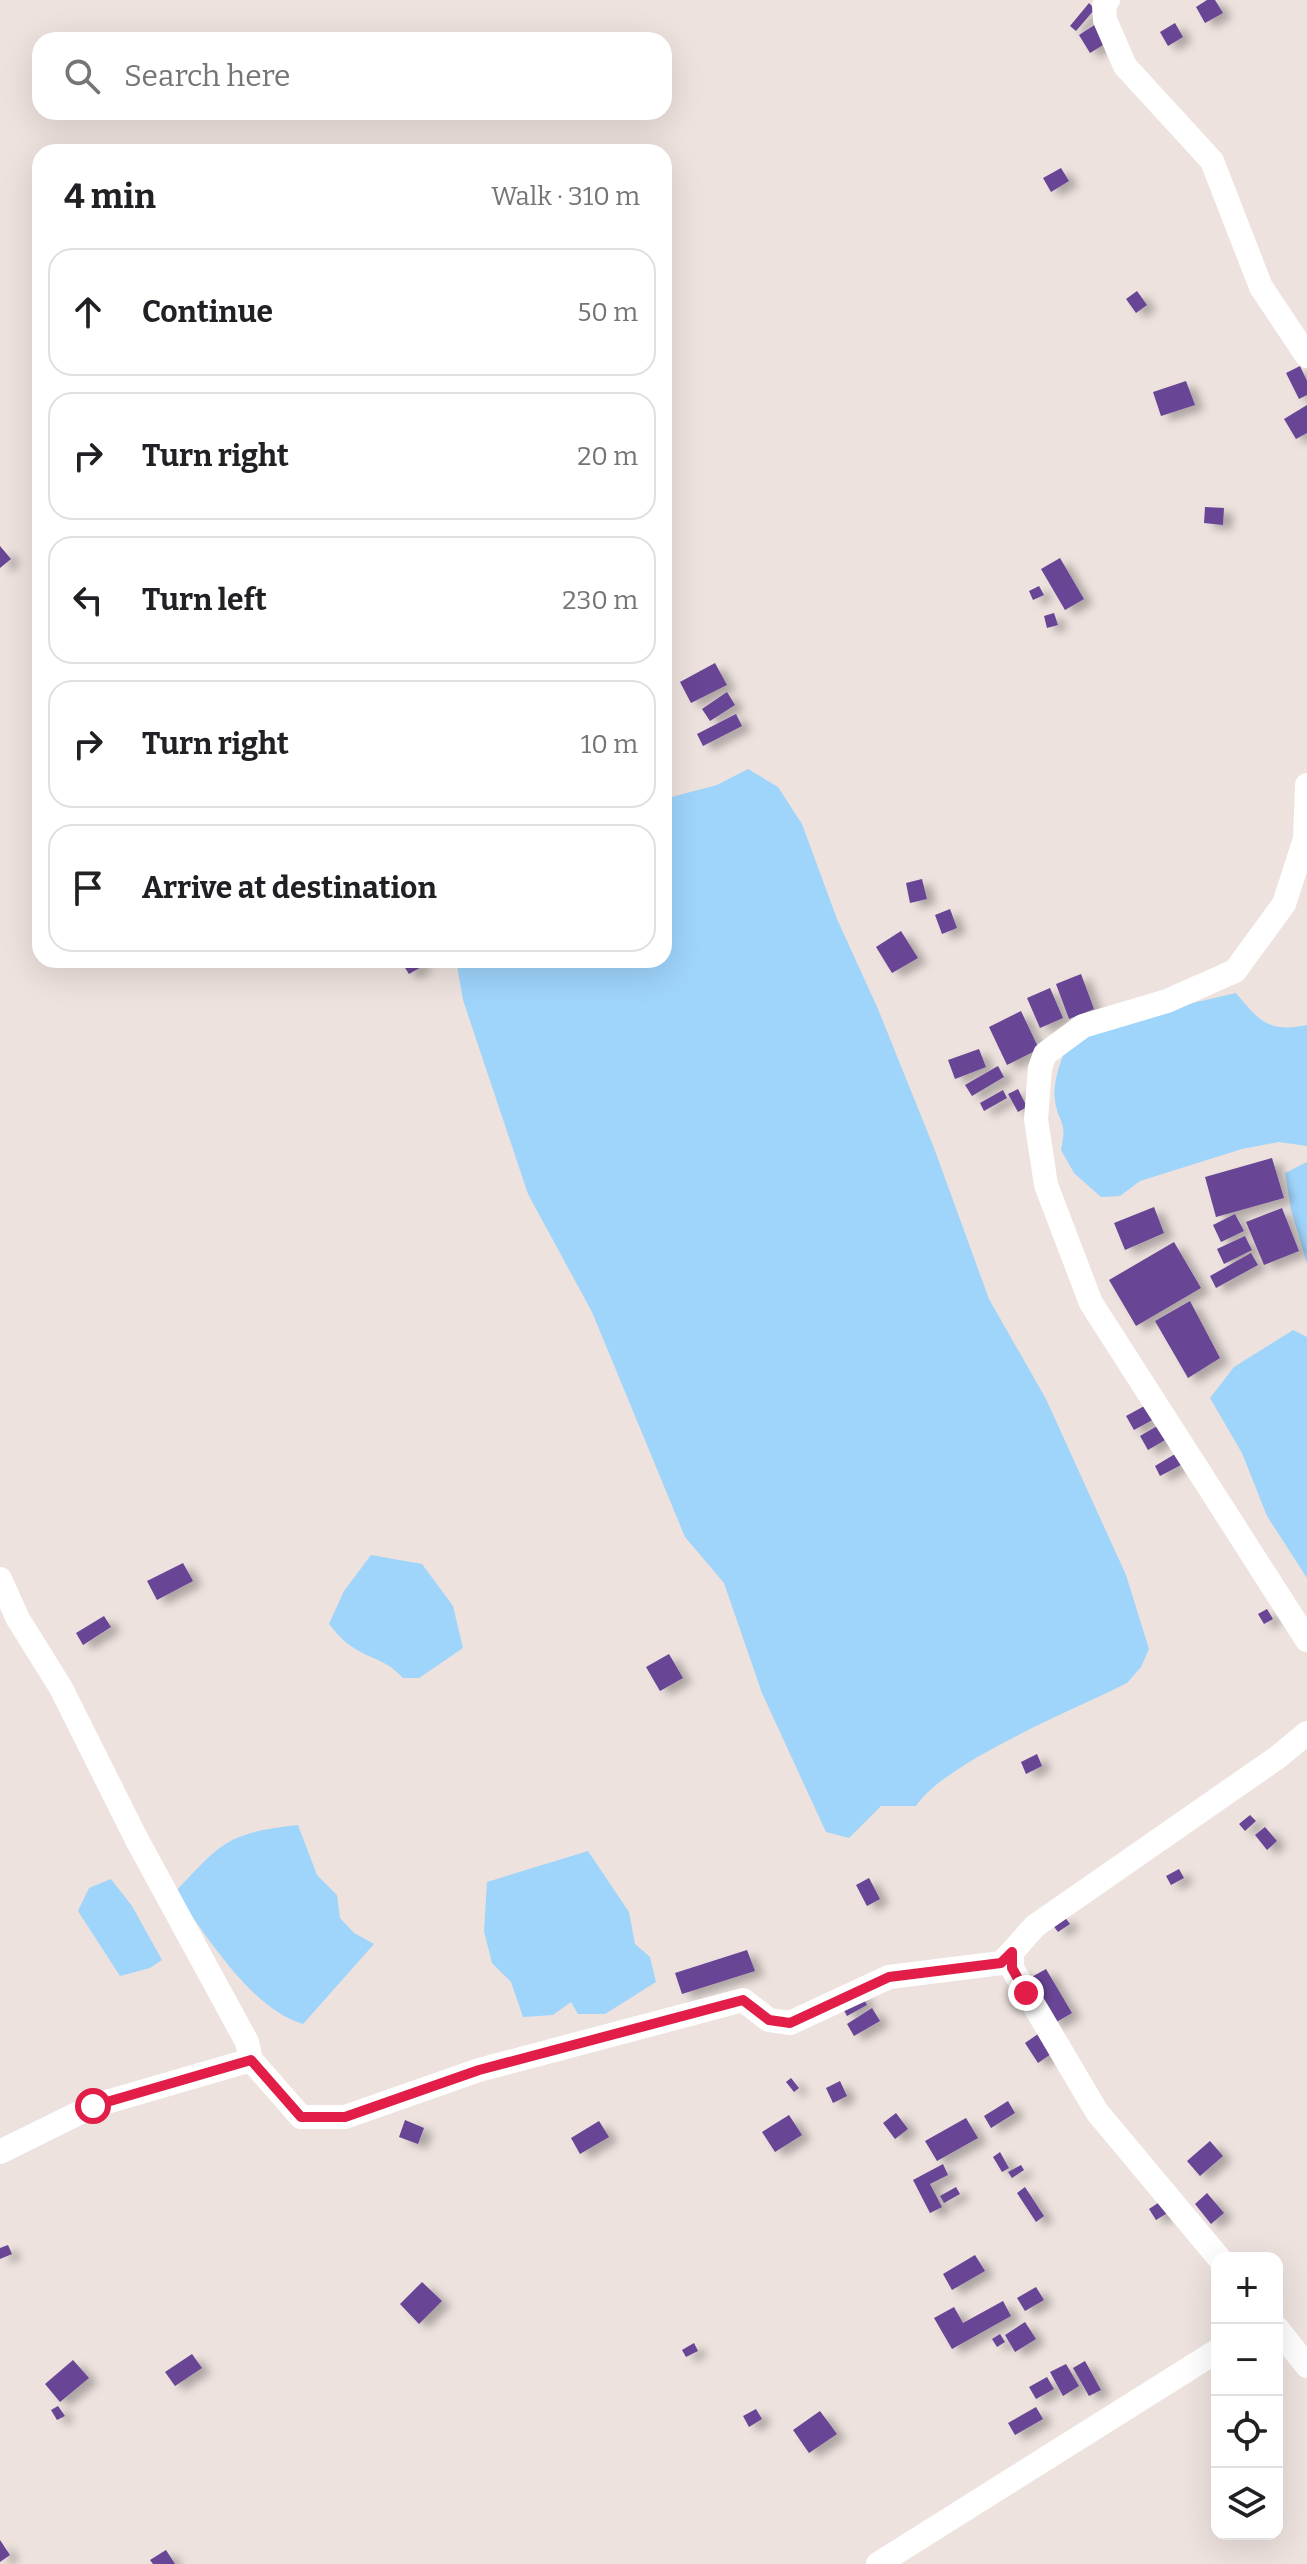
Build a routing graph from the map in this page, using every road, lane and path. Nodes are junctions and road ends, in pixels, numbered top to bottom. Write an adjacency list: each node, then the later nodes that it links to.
1 (1108, 0): 2 (street)
2 (1307, 356)
3 (1307, 785): 5 (street)
4 (0, 1579): 8 (street)
5 (1307, 1640)
6 (1307, 1733): 7 (street)
7 (1012, 1952): 8 (street); 10 (street)
8 (251, 2060): 9 (street)
9 (0, 2152)
10 (1214, 2252)
11 (1283, 2336): 13 (street)
12 (1211, 2355): 14 (street)
13 (1307, 2366)
14 (878, 2564)

